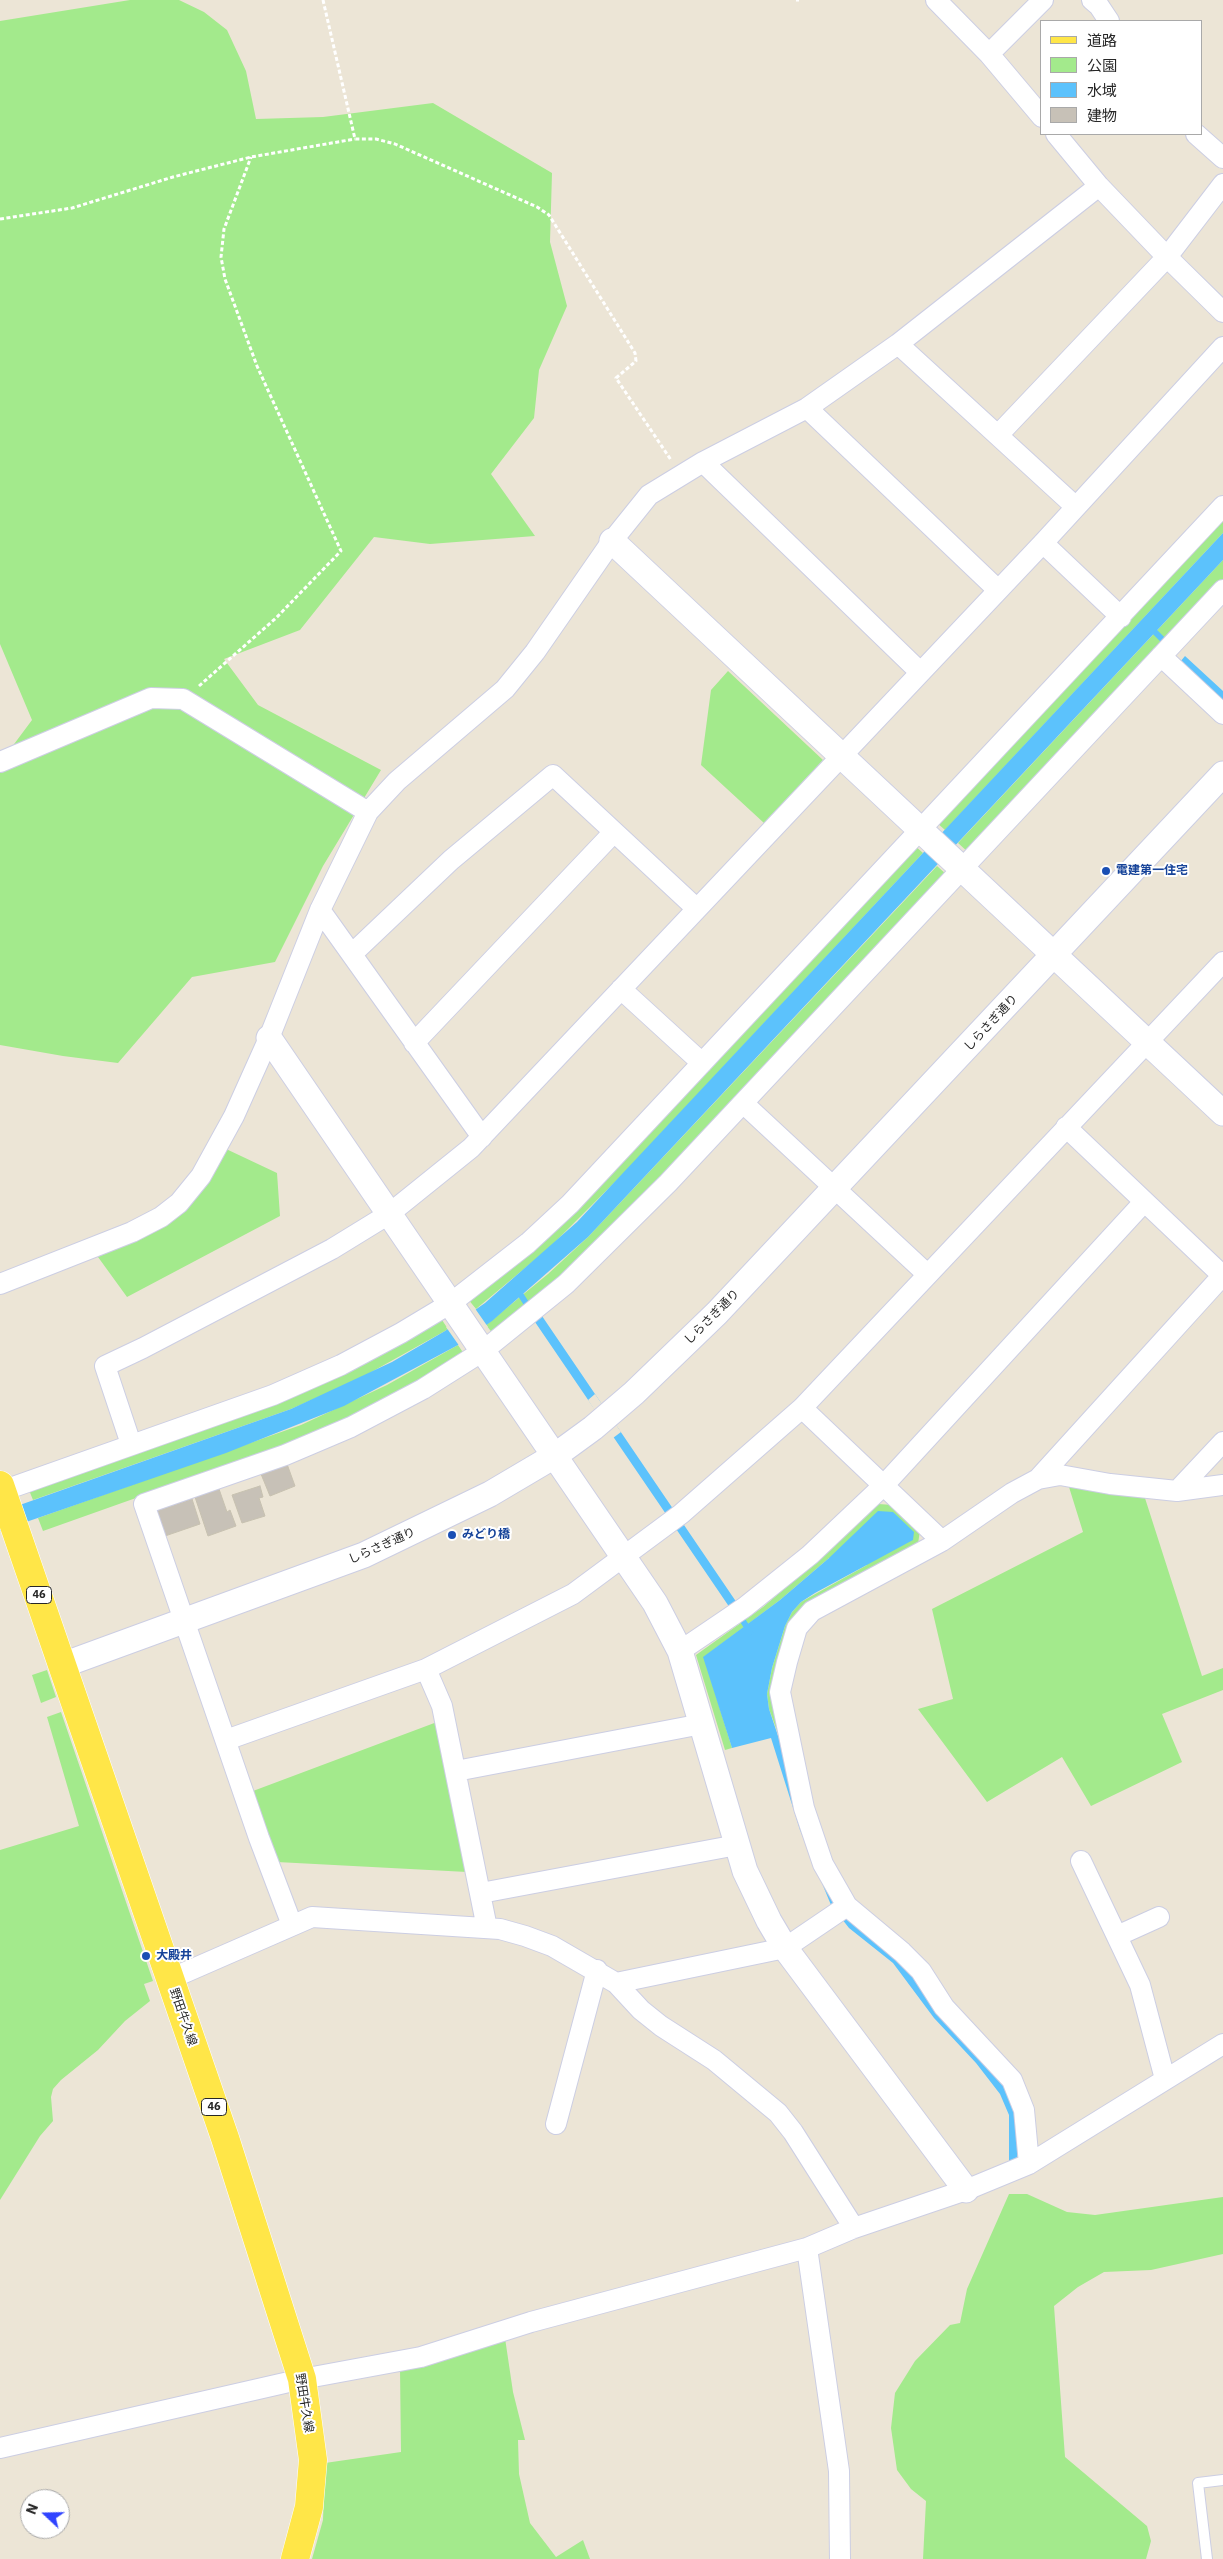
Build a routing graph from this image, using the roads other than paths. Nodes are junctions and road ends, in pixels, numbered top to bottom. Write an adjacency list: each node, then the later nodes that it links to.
1 (936, 0): 5 (street)
2 (1043, 0): 5 (street)
3 (1092, 0): 4 (street)
4 (1108, 20)
5 (989, 54): 6 (street)
6 (1040, 115)
7 (1057, 135): 11 (street)
8 (1197, 135): 9 (street)
9 (1223, 158)
10 (1223, 184): 12 (street)
11 (1100, 186): 12 (street); 14 (street)
12 (1167, 258): 13 (street); 17 (street)
13 (1223, 312)
14 (898, 344): 16 (street); 17 (street)
15 (1223, 348): 20 (street)
16 (807, 408): 18 (street); 23 (street)
17 (999, 434): 20 (street)
18 (703, 462): 21 (street); 27 (street)
19 (1223, 506): 25 (street)
20 (1076, 507): 22 (street)
21 (612, 541): 29 (street); 32 (street)
22 (1043, 543): 23 (street); 25 (street)
23 (998, 590): 27 (street)
24 (1223, 590): 26 (street)
25 (1121, 617): 33 (street)
26 (1161, 656): 28 (street); 35 (street)
27 (920, 672): 29 (street)
28 (1223, 714)
29 (841, 755): 33 (street); 36 (street)
30 (0, 762): 32 (street)
31 (1223, 774): 39 (street, しらさぎ通り)
32 (368, 812): 37 (street)
33 (919, 829): 35 (street); 45 (street)
34 (614, 832): 36 (street); 38 (street); 44 (street)
35 (963, 868): 39 (street); 46 (street)
36 (696, 908): 41 (street)
37 (320, 910): 38 (street); 42 (street)
38 (353, 953): 44 (street)
39 (1055, 955): 43 (street); 50 (street, しらさぎ通り)
40 (1223, 962): 43 (street)
41 (621, 989): 45 (street); 49 (street)
42 (269, 1038): 52 (street); 55 (street)
43 (1147, 1041): 47 (street); 48 (street)
44 (414, 1043): 49 (street)
45 (702, 1063): 56 (street)
46 (743, 1104): 50 (street); 57 (street)
47 (1223, 1112)
48 (1066, 1127): 51 (street); 53 (street)
49 (482, 1137): 52 (street)
50 (835, 1189): 53 (street); 61 (street, しらさぎ通り)
51 (1144, 1202): 54 (street); 63 (street)
52 (389, 1214): 56 (street); 60 (street)
53 (927, 1274): 58 (street)
54 (1223, 1276): 62 (street)
55 (0, 1284)
56 (452, 1306): 57 (street); 60 (street)
57 (481, 1348): 61 (street); 69 (street)
58 (802, 1408): 63 (street); 68 (street)
59 (1223, 1442): 65 (street)
60 (131, 1444): 66 (street)
61 (556, 1455): 68 (street); 69 (street, しらさぎ通り)
62 (1038, 1479): 65 (street); 67 (street)
63 (884, 1484): 67 (street); 70 (street)
64 (1223, 1485): 65 (street)
65 (1177, 1491)
66 (6, 1503): 71 (main road, 野田牛久線 / 46)
67 (942, 1541): 79 (street)
68 (625, 1556): 70 (street); 72 (street)
69 (185, 1622): 71 (street, しらさぎ通り); 74 (street)
70 (680, 1652): 73 (street)
71 (63, 1665): 86 (main road, 野田牛久線 / 46)
72 (426, 1669): 74 (street); 75 (street)
73 (702, 1724): 75 (street); 76 (street)
74 (226, 1740): 81 (street)
75 (456, 1771): 78 (street)
76 (737, 1845): 78 (street); 84 (street)
77 (1082, 1861): 83 (street)
78 (480, 1893): 82 (street)
79 (847, 1906): 84 (street); 91 (street)
80 (1158, 1917): 83 (street)
81 (292, 1926): 82 (street); 86 (street)
82 (487, 1928): 85 (street)
83 (1117, 1936): 89 (street)
84 (785, 1948): 87 (street); 92 (street)
85 (597, 1970): 87 (street); 90 (street)
86 (170, 1979): 95 (main road, 野田牛久線 / 46)
87 (616, 1983): 93 (street)
88 (1223, 2044): 89 (street)
89 (1165, 2079): 91 (street)
90 (556, 2124)
91 (1029, 2164): 92 (street)
92 (966, 2190): 93 (street)
93 (854, 2228): 94 (street)
94 (807, 2248): 95 (street); 99 (street)
95 (302, 2380): 96 (street); 98 (main road, 野田牛久線 / 46)
96 (0, 2448)
97 (1223, 2480): 100 (lane)
98 (296, 2559)
99 (840, 2559)
100 (1207, 2559)

